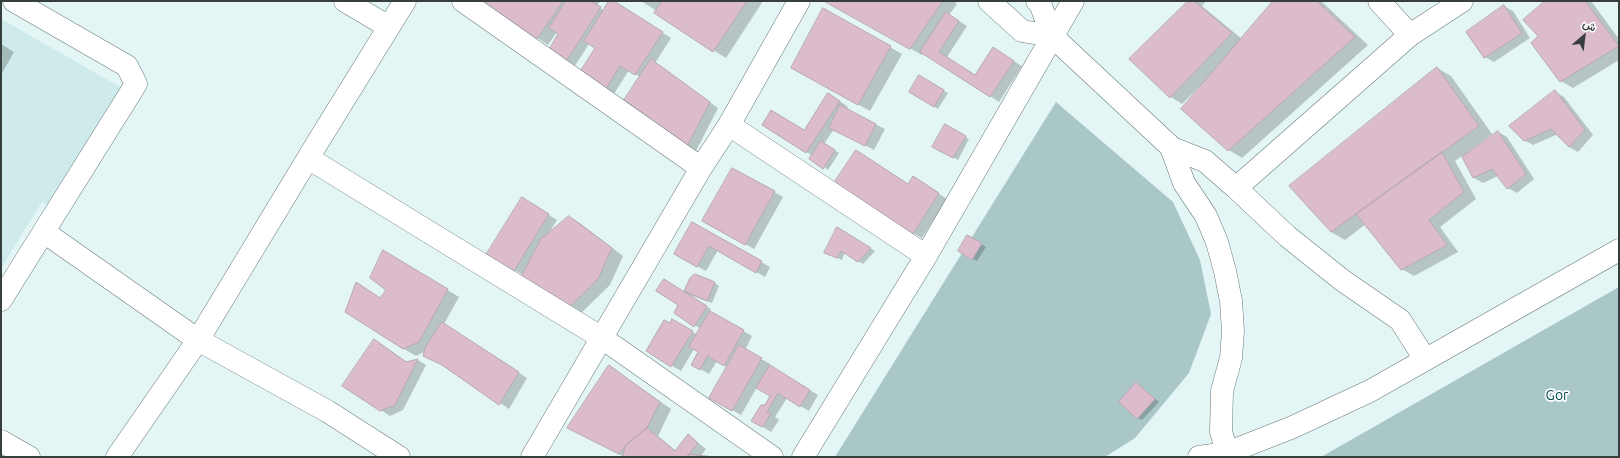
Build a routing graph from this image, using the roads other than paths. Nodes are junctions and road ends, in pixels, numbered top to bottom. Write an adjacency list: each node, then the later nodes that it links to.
1 (14, 1): 19 (street)
2 (345, 1): 11 (street)
3 (406, 1): 11 (street)
4 (462, 1): 17 (street)
5 (989, 1): 13 (street)
6 (1037, 1): 13 (street)
7 (1073, 1): 13 (street)
8 (1380, 1): 12 (street)
9 (1462, 1): 12 (street)
10 (791, 4): 14 (street)
11 (389, 27): 16 (street)
12 (1410, 35): 18 (street)
13 (1052, 36): 15 (street); 21 (street)
14 (729, 125): 17 (street); 21 (street)
15 (1172, 148): 18 (street); 27 (street)
16 (308, 158): 23 (street); 24 (street)
17 (701, 168): 23 (street)
18 (1236, 188): 25 (street)
19 (44, 232): 22 (street); 24 (street)
20 (1619, 250): 25 (street)
21 (926, 256): 33 (street)
22 (1, 300)
23 (602, 338): 31 (street); 32 (street)
24 (198, 340): 29 (street); 30 (street)
25 (1425, 359): 27 (street)
26 (1, 441): 28 (street)
27 (1227, 456): 34 (street)
28 (29, 457)
29 (117, 457)
30 (399, 457)
31 (532, 457)
32 (772, 457)
33 (803, 457)
34 (1199, 457)

